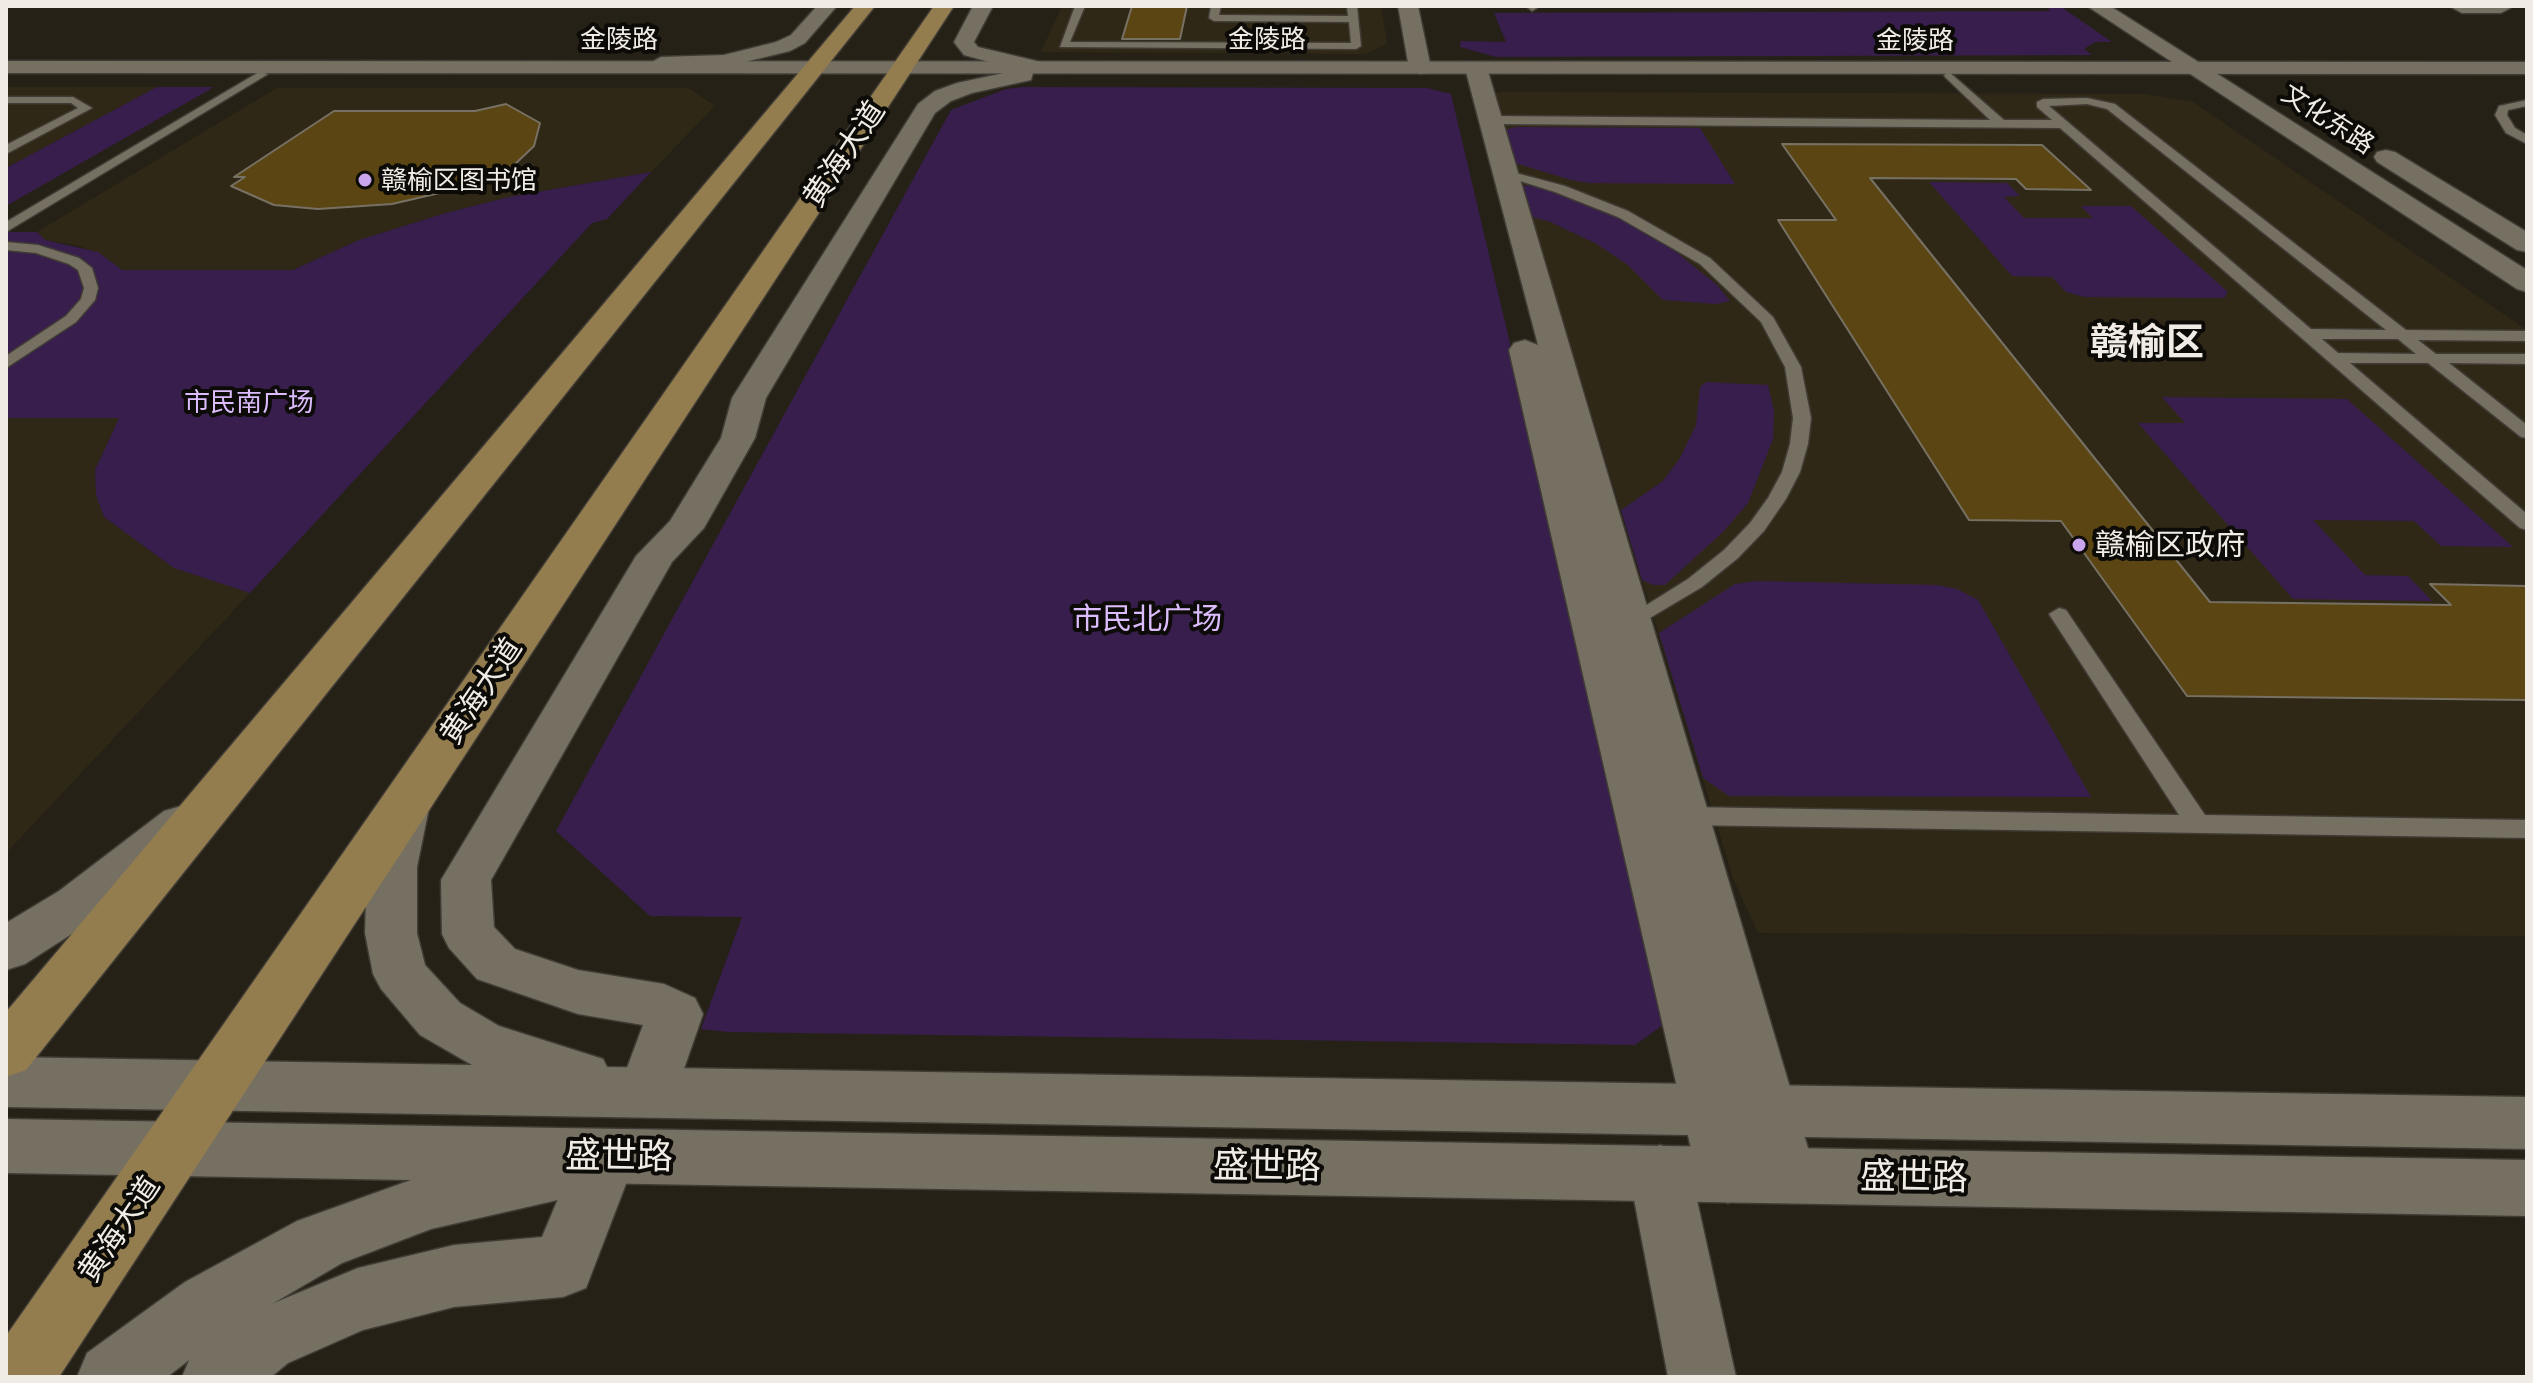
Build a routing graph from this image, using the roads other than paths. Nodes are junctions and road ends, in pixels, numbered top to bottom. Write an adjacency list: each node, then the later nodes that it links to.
1 (827, 6): 18 (street)
2 (865, 6): 21 (main road)
3 (944, 6): 22 (main road, 黄海大道)
4 (983, 6): 23 (street)
5 (1080, 6): 16 (lane)
6 (1216, 6): 13 (lane)
7 (1299, 6): 13 (lane)
8 (1352, 6): 14 (lane)
9 (1408, 6): 20 (street)
10 (2097, 6): 24 (street, 文化东路)
11 (2454, 6): 12 (lane)
12 (2509, 6)
13 (1299, 19): 14 (lane)
14 (1353, 19): 16 (lane)
15 (2203, 45): 25 (street, 文化东路)
16 (1231, 56): 20 (street, 金陵路); 23 (street, 金陵路)
17 (6, 67): 18 (street, 金陵路)
18 (475, 67): 21 (street, 金陵路)
19 (2527, 68): 25 (street, 金陵路)
20 (1458, 70): 23 (street, 金陵路); 24 (street, 金陵路); 28 (street, 金陵路); 33 (street); 65 (street)
21 (812, 71): 22 (street, 金陵路); 27 (street, 金陵路); 55 (main road)
22 (900, 71): 23 (street, 金陵路); 56 (main road, 黄海大道)
23 (1029, 71): 64 (street)
24 (2199, 72): 25 (street, 金陵路); 28 (street, 金陵路); 43 (street, 文化东路)
25 (2247, 72): 29 (street, 金陵路); 30 (street, 文化东路)
26 (6, 74): 27 (street, 金陵路)
27 (263, 74): 40 (lane)
28 (1949, 75): 34 (lane)
29 (2527, 76)
30 (2279, 92)
31 (6, 100): 38 (lane)
32 (2527, 103): 36 (lane)
33 (1491, 120): 34 (lane); 39 (street)
34 (2001, 124): 35 (lane)
35 (2063, 124): 44 (lane); 45 (lane)
36 (2527, 140)
37 (2370, 148): 41 (street, 文化东路)
38 (6, 150)
39 (1505, 172): 54 (street); 54 (lane)
40 (6, 228)
41 (2527, 244)
42 (6, 246): 50 (lane)
43 (2527, 283)
44 (2307, 334): 45 (lane); 47 (lane)
45 (2402, 335): 46 (lane); 48 (lane)
46 (2527, 336)
47 (2334, 358): 48 (lane); 52 (lane)
48 (2432, 358): 49 (lane); 51 (lane)
49 (2527, 359)
50 (6, 363)
51 (2527, 433)
52 (2527, 524)
53 (2059, 614): 58 (lane)
54 (1631, 621): 57 (street)
55 (221, 791): 60 (street); 61 (main road)
56 (407, 801): 63 (main road, 黄海大道); 64 (street)
57 (1686, 816): 58 (lane); 65 (street)
58 (2198, 824): 59 (lane)
59 (2527, 829)
60 (6, 949)
61 (6, 1053)
62 (6, 1082): 63 (street, 盛世路)
63 (215, 1086): 64 (street, 盛世路); 68 (main road, 黄海大道)
64 (647, 1092): 65 (street, 盛世路)
65 (1740, 1110): 66 (street, 盛世路); 71 (street); 71 (street)
66 (2527, 1123)
67 (6, 1146): 68 (street, 盛世路)
68 (173, 1148): 69 (street, 盛世路); 73 (main road, 黄海大道)
69 (617, 1159): 70 (street, 盛世路); 74 (street); 75 (street)
70 (1660, 1173): 71 (street, 盛世路); 76 (street)
71 (1757, 1175): 72 (street, 盛世路)
72 (2527, 1188)
73 (19, 1377)
74 (111, 1377)
75 (216, 1377)
76 (1702, 1377)

